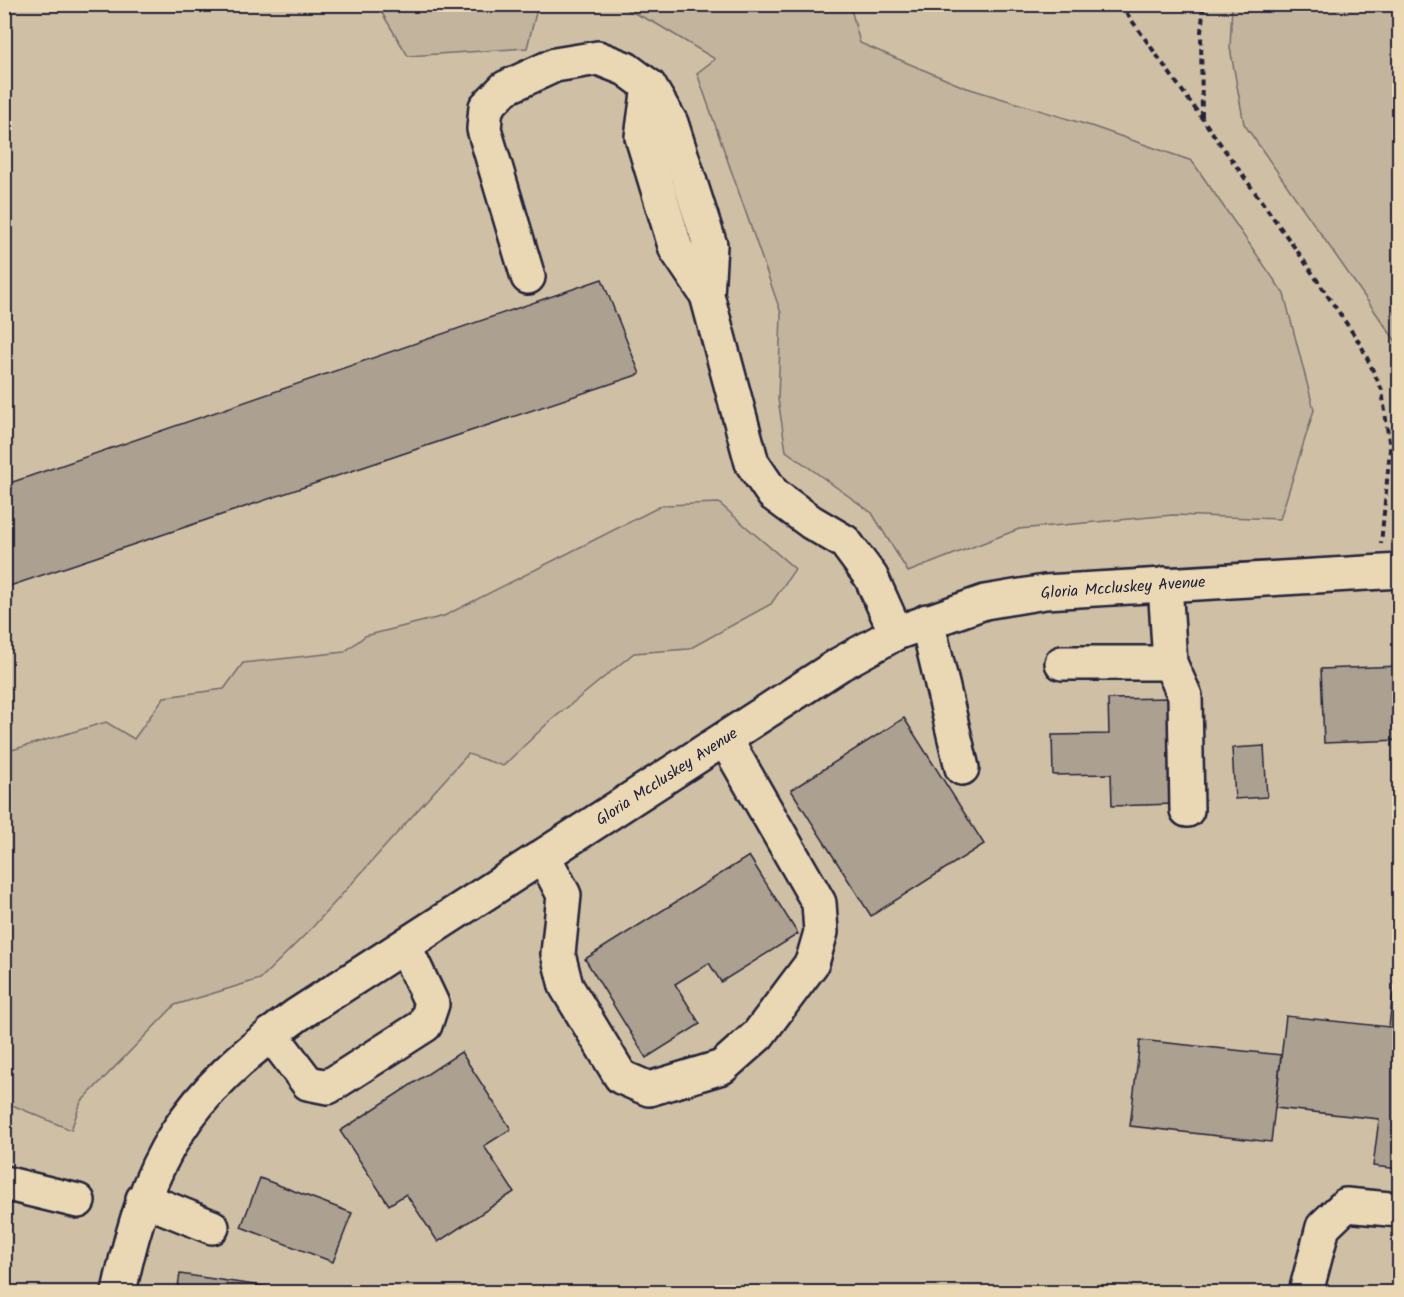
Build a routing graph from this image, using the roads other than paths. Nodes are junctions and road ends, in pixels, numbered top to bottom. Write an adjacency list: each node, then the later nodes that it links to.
1 (528, 277): 5 (street)
2 (1389, 571): 3 (street, Gloria Mccluskey Avenue)
3 (1165, 584): 4 (street, Gloria Mccluskey Avenue); 7 (street)
4 (927, 621): 5 (street, Gloria Mccluskey Avenue); 9 (street)
5 (896, 633): 8 (street, Gloria Mccluskey Avenue)
6 (1062, 663): 7 (street)
7 (1170, 663): 10 (street)
8 (725, 739): 11 (street, Gloria Mccluskey Avenue); 11 (street)
9 (962, 768)
10 (1187, 810)
11 (544, 857): 12 (street, Gloria Mccluskey Avenue)
12 (405, 946): 13 (street, Gloria Mccluskey Avenue); 13 (street)
13 (271, 1034): 15 (street, Gloria Mccluskey Avenue)
14 (4, 1183): 16 (street)
15 (143, 1199): 18 (street); 19 (street, Gloria Mccluskey Avenue)
16 (78, 1201)
17 (1400, 1210): 20 (street)
18 (212, 1227)
19 (119, 1293)
20 (1306, 1293)

